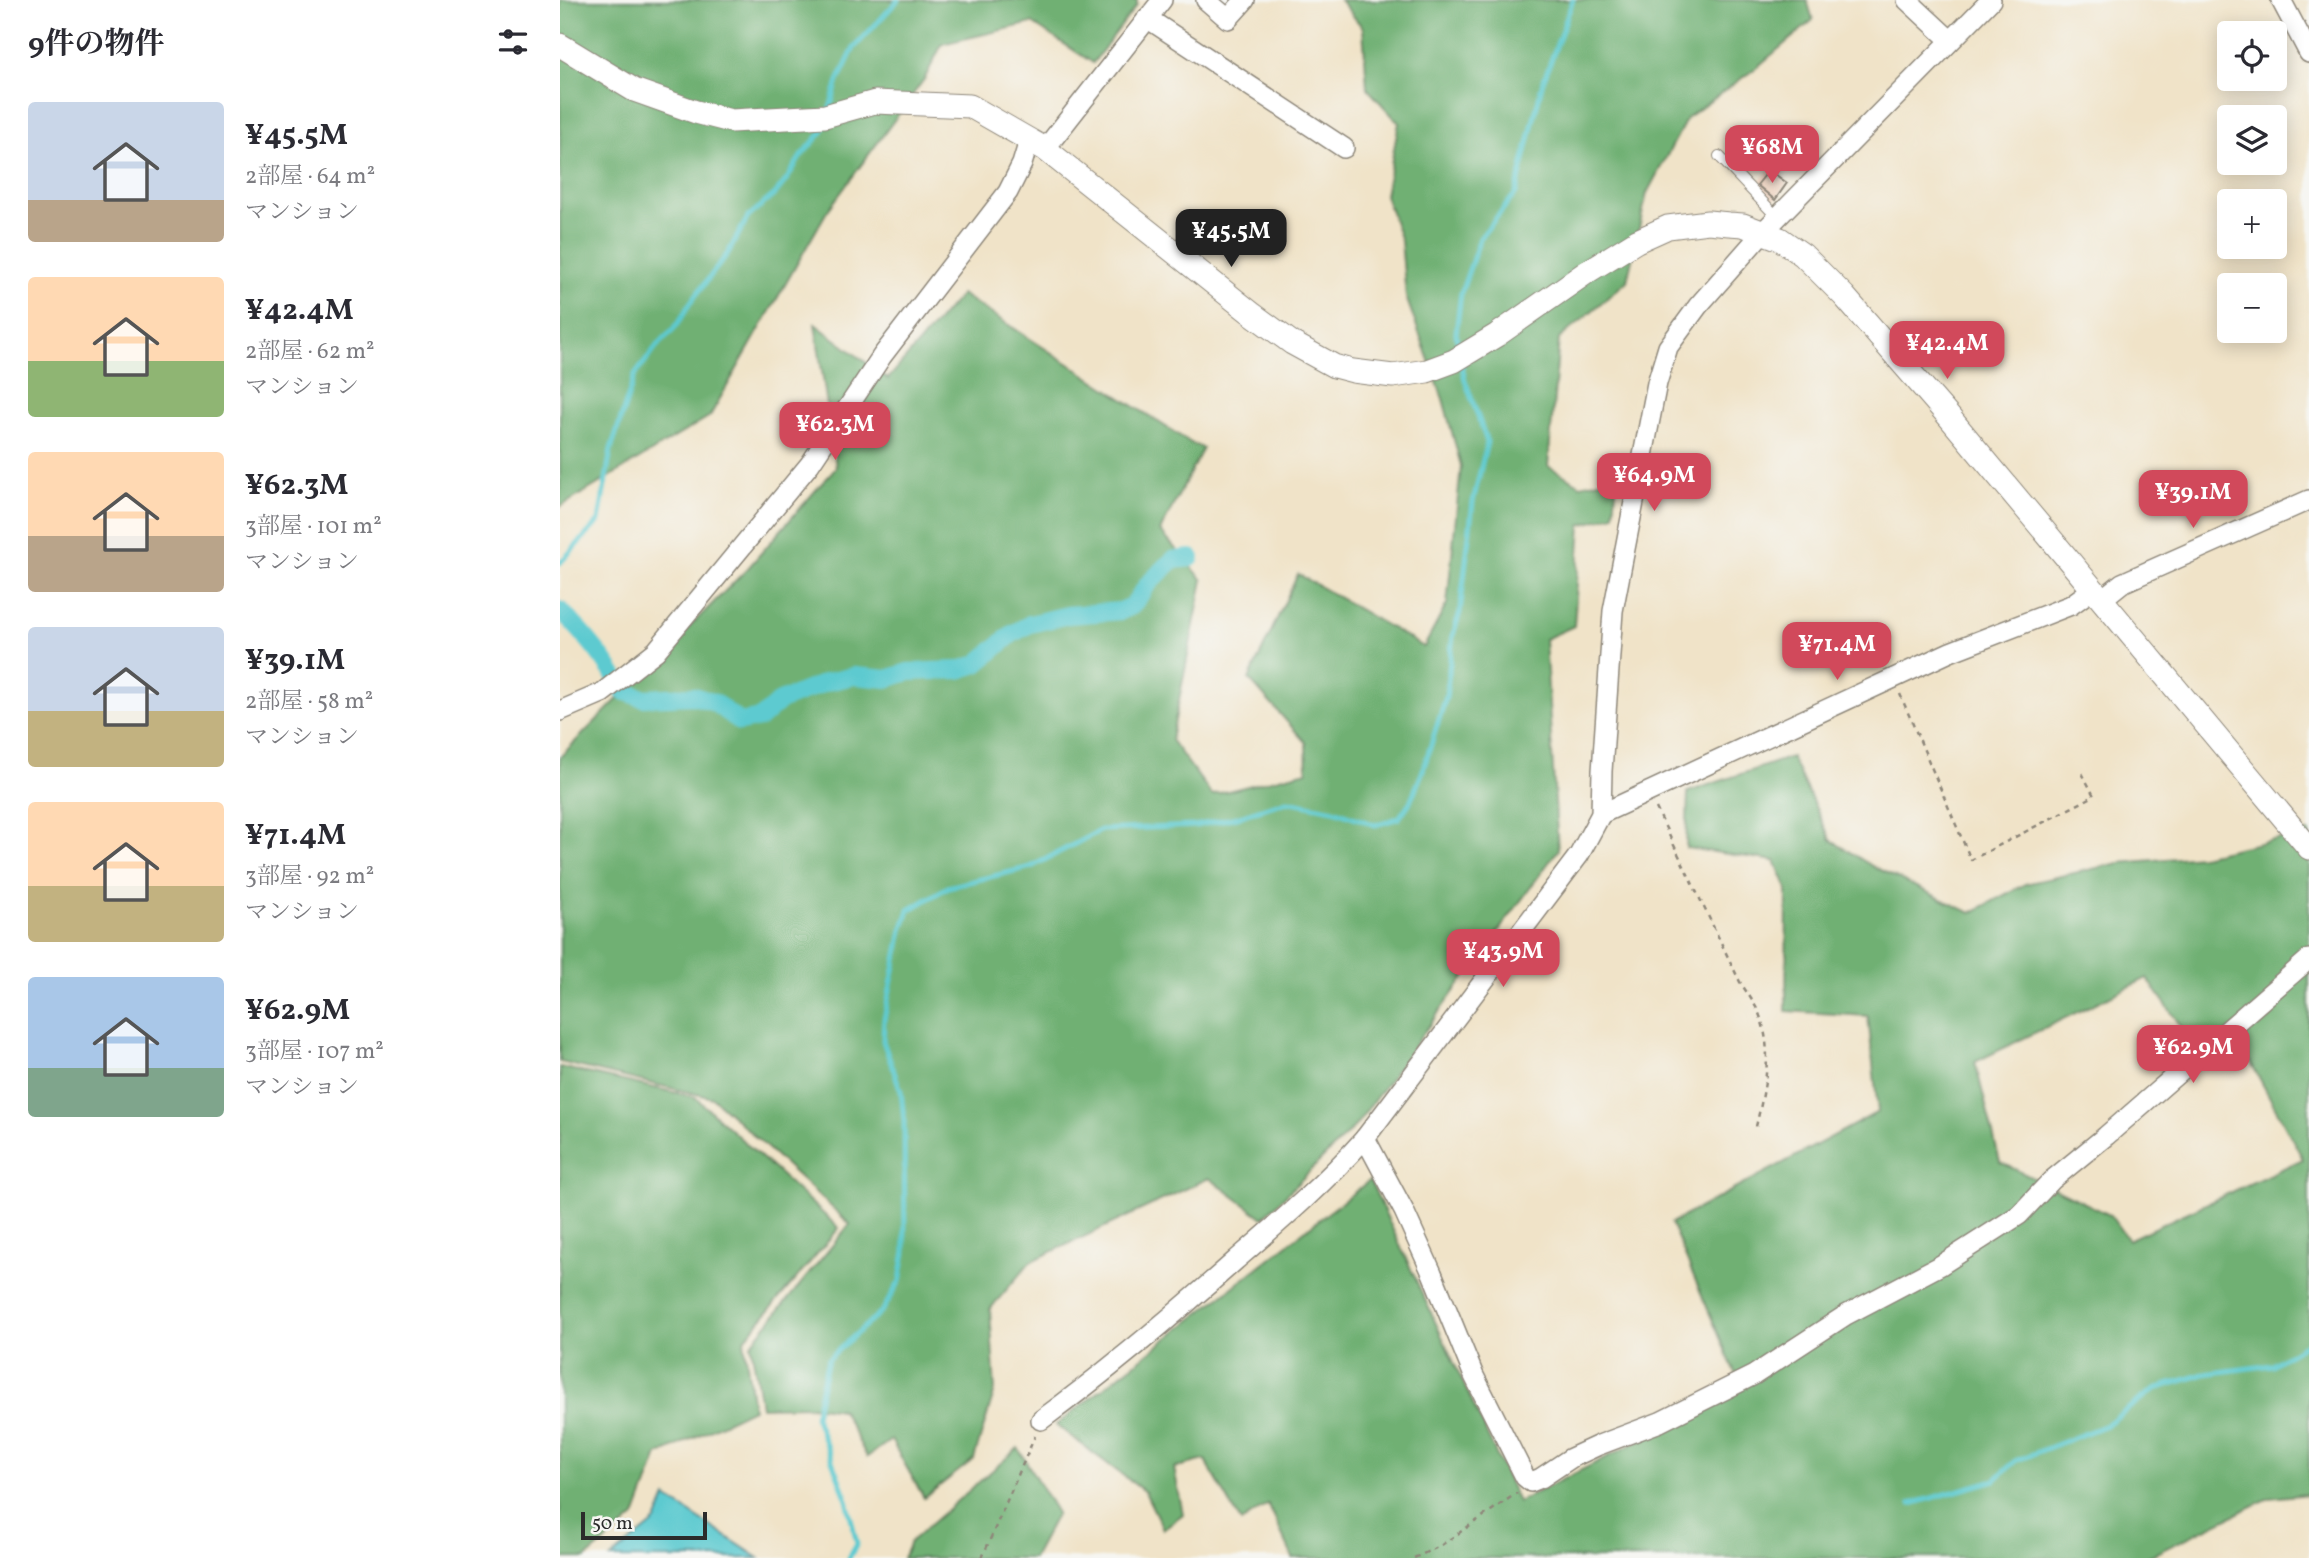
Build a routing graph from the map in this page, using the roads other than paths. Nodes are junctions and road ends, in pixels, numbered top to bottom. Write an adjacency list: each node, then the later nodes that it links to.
1 (1162, 0): 7 (street)
2 (1206, 0): 3 (street)
3 (1245, 0)
4 (1907, 0): 8 (street)
5 (1990, 0): 8 (street)
6 (2281, 0): 10 (street)
7 (1147, 18): 11 (street); 12 (street)
8 (1950, 40): 14 (street)
9 (560, 45): 11 (street)
10 (2309, 53)
11 (1037, 145): 14 (street); 17 (street)
12 (1344, 148)
13 (1719, 156): 14 (lane)
14 (1770, 225): 16 (street); 18 (street)
15 (2309, 500): 16 (street)
16 (2098, 594): 18 (street); 19 (street)
17 (560, 710)
18 (1601, 814): 21 (street)
19 (2309, 848)
20 (2309, 959): 21 (street)
21 (1365, 1138): 22 (street)
22 (1041, 1420)

